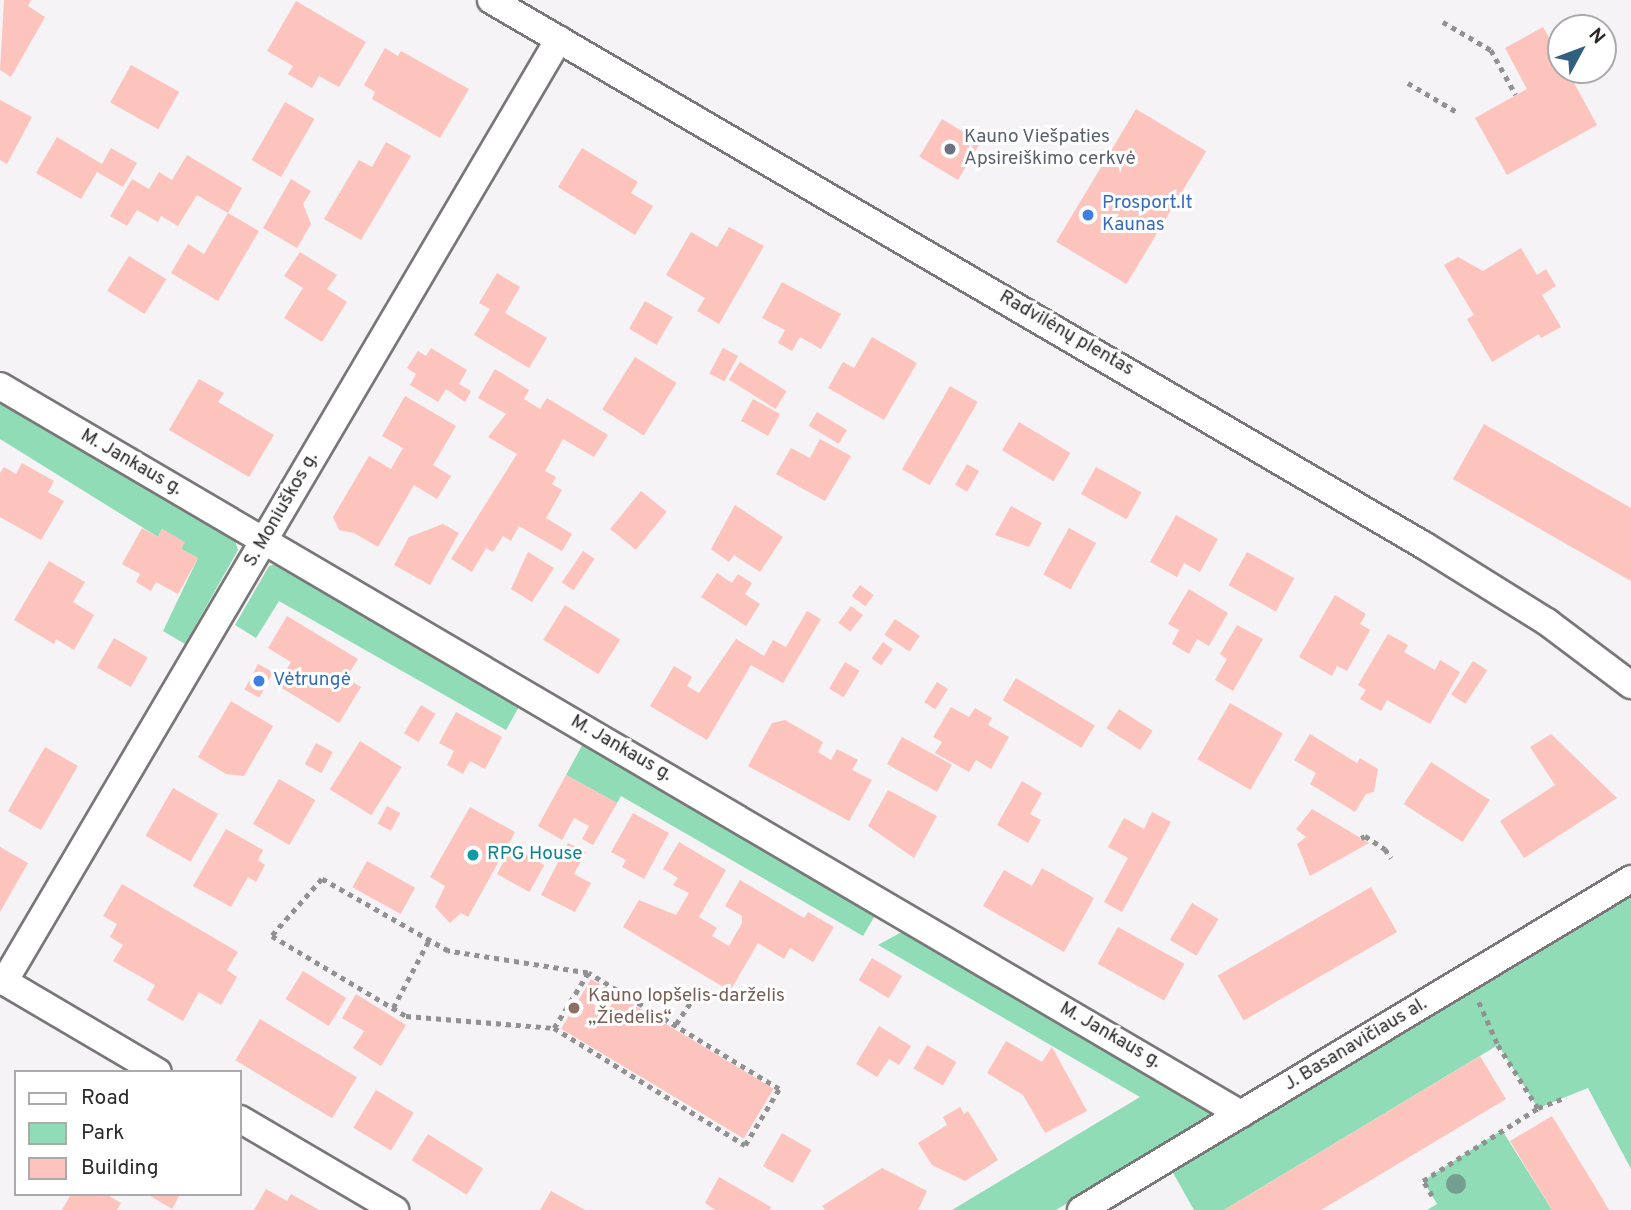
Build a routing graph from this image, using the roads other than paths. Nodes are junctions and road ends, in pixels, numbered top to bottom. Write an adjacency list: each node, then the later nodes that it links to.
1 (491, 0): 2 (street, Radvilėnų plentas)
2 (559, 39): 4 (street, S. Moniuškos g.); 5 (street, Radvilėnų plentas)
3 (0, 386): 4 (street, M. Jankaus g.)
4 (264, 541): 7 (street, S. Moniuškos g.); 9 (street, M. Jankaus g.)
5 (1631, 685)
6 (1631, 879): 9 (street, J. Basanavičiaus al.)
7 (2, 980): 8 (street)
8 (155, 1070)
9 (1241, 1114): 12 (street, J. Basanavičiaus al.)
10 (242, 1120): 11 (street)
11 (394, 1210)
12 (1081, 1210)

